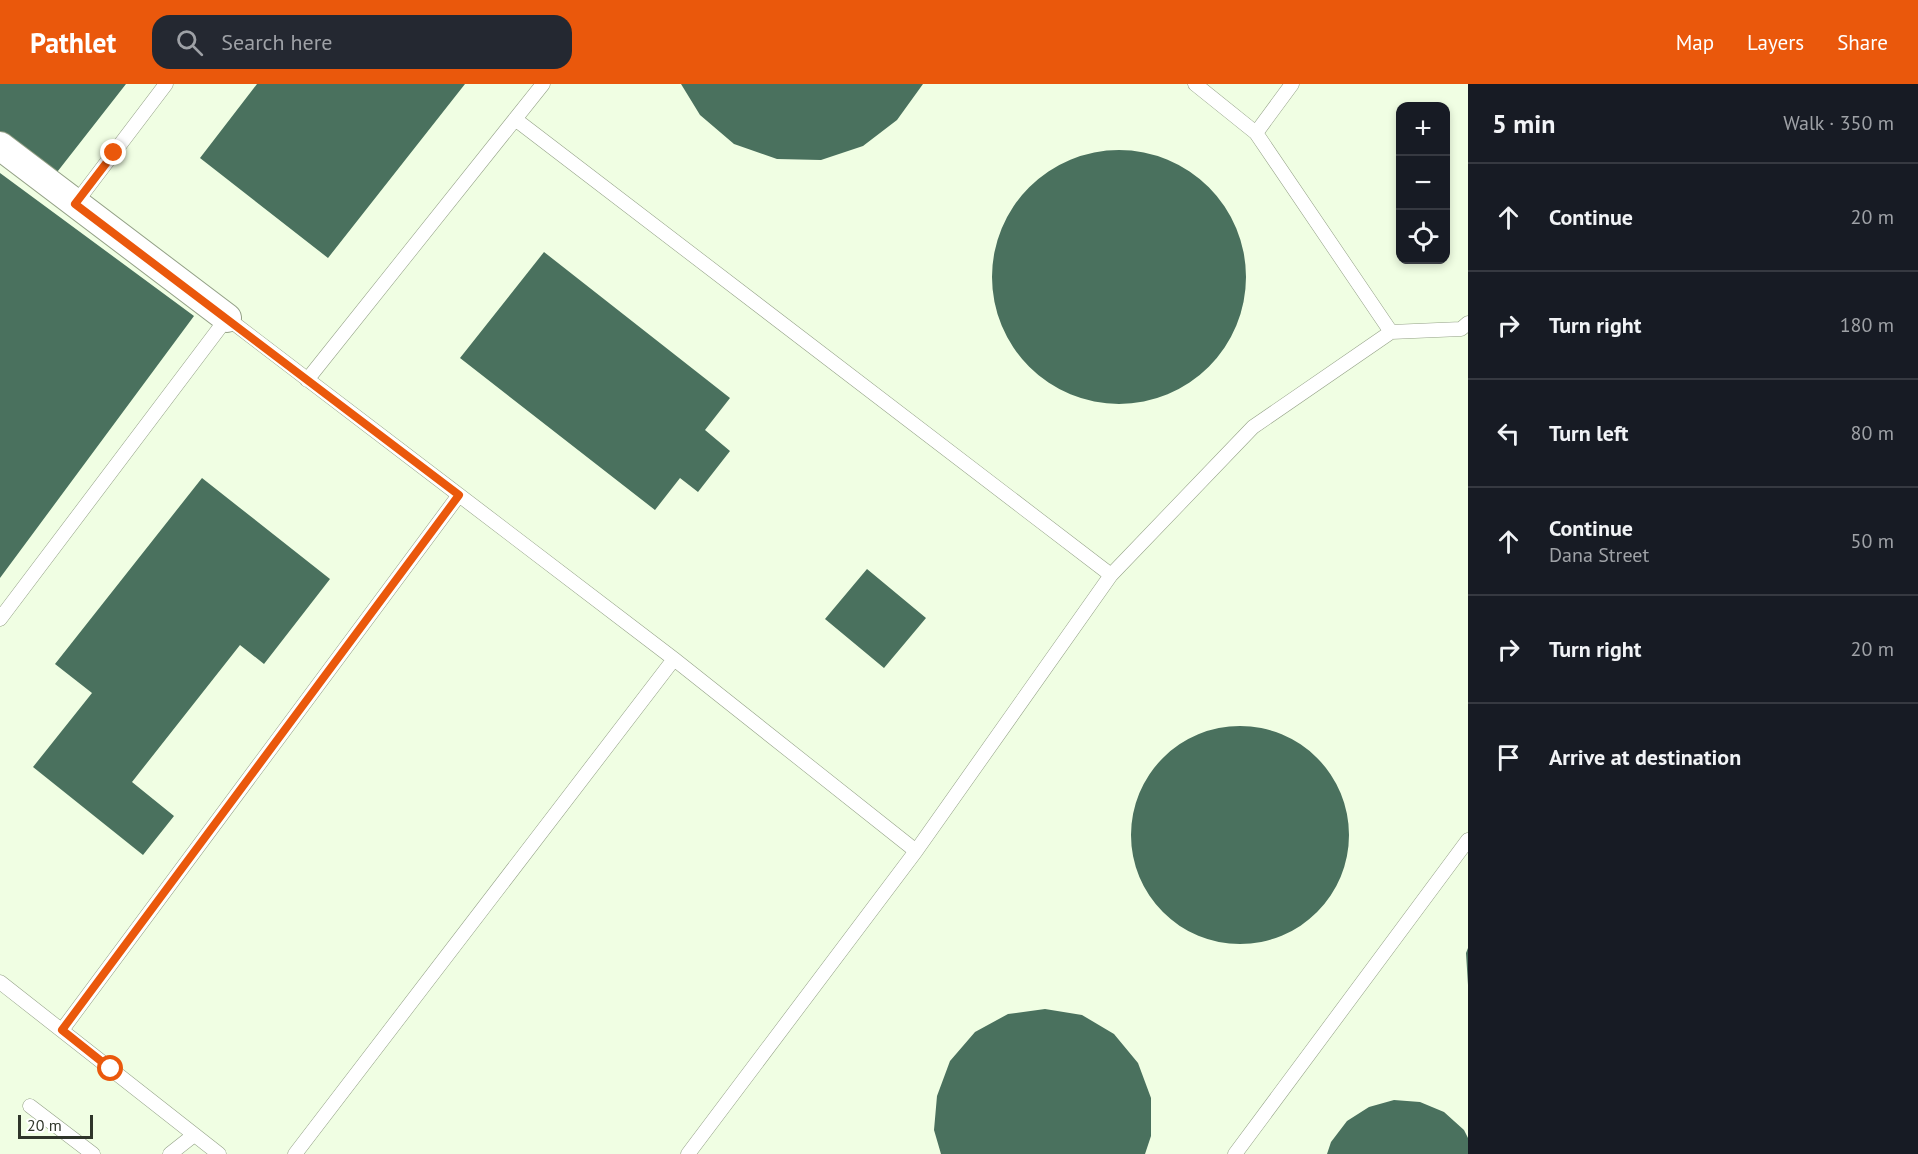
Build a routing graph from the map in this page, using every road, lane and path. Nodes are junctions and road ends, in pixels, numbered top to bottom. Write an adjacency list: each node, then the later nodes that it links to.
1 (166, 84): 8 (lane)
2 (543, 84): 5 (lane)
3 (1195, 84): 6 (lane)
4 (1292, 84): 6 (lane)
5 (515, 120): 12 (lane); 14 (lane)
6 (1256, 133): 11 (lane)
7 (0, 146): 8 (street)
8 (75, 204): 9 (street)
9 (227, 318): 12 (lane); 15 (lane)
10 (1468, 322): 11 (lane)
11 (1391, 332): 14 (lane)
12 (307, 380): 13 (lane)
13 (459, 495): 16 (lane); 20 (lane)
14 (1111, 575): 18 (lane)
15 (0, 619)
16 (674, 659): 18 (lane); 26 (lane)
17 (1468, 840): 28 (lane)
18 (916, 851): 27 (lane)
19 (0, 982): 20 (lane)
20 (62, 1030): 22 (lane)
21 (30, 1106): 23 (lane)
22 (194, 1135): 24 (lane); 25 (lane)
23 (93, 1154)
24 (170, 1154)
25 (219, 1154)
26 (296, 1154)
27 (688, 1154)
28 (1235, 1154)

